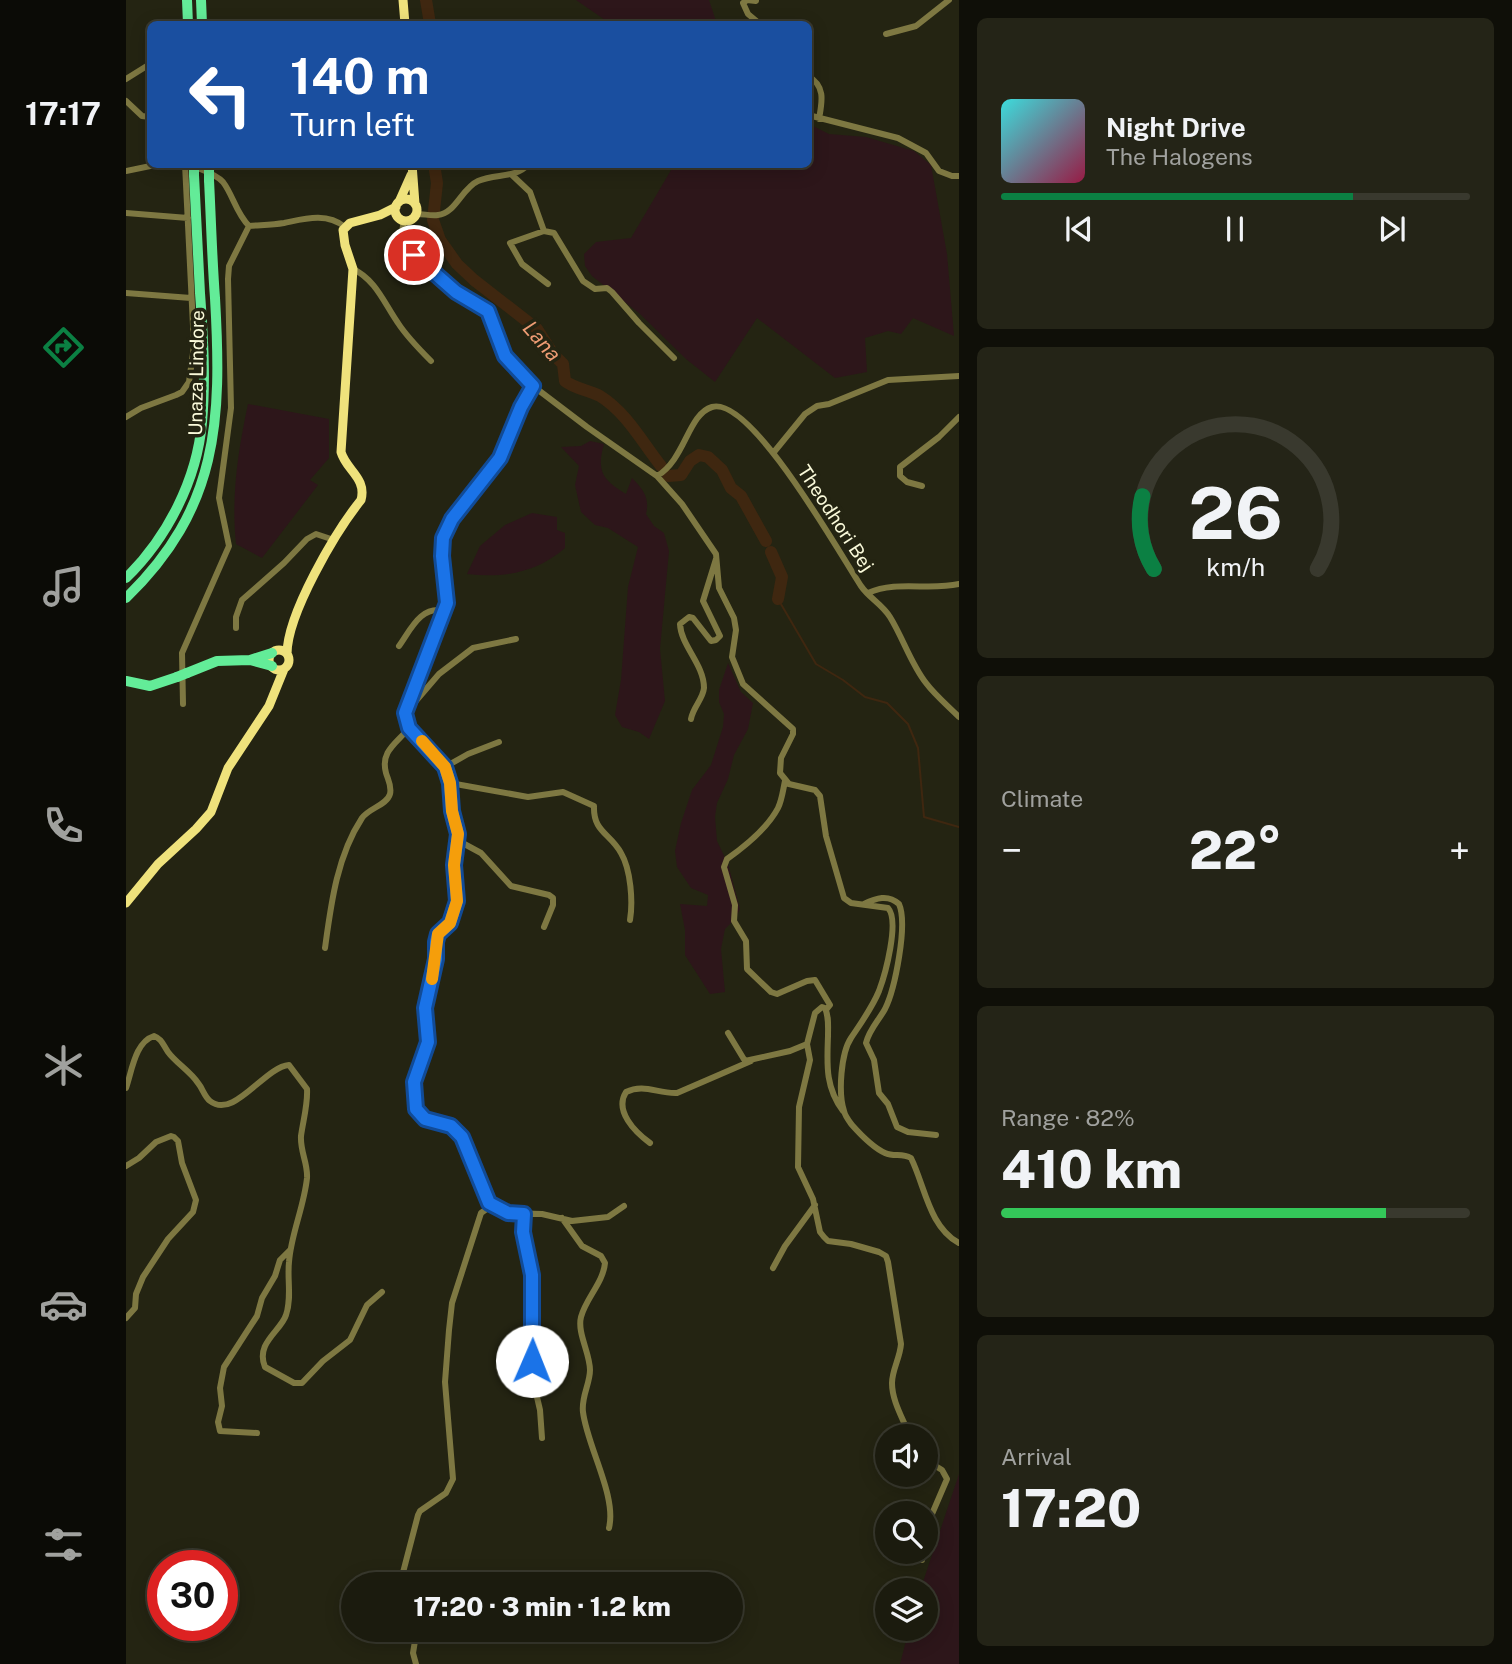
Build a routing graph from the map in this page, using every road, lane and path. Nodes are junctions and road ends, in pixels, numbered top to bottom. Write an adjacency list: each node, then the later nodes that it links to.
1 (187, 0): 6 (highway)
2 (201, 0): 7 (highway)
3 (403, 0): 8 (main road)
4 (949, 0): 10 (street)
5 (756, 1): 9 (street)
6 (188, 21)
7 (202, 21)
8 (405, 21)
9 (757, 21)
10 (886, 34)
11 (147, 66): 13 (street)
12 (812, 78): 17 (street)
13 (126, 79)
14 (126, 103): 15 (street)
15 (147, 117)
16 (812, 117): 17 (street)
17 (818, 119): 27 (street)
18 (147, 167): 25 (street)
19 (191, 168): 31 (street)
20 (191, 168): 50 (highway, Unaza Lindore)
21 (193, 168): 32 (street)
22 (209, 168): 53 (highway, Unaza Lindore, bridge)
23 (525, 168): 26 (street)
24 (412, 169): 28 (main road); 29 (main road)
25 (126, 171)
26 (512, 175): 28 (street); 34 (street)
27 (959, 176)
28 (416, 209): 29 (main road); 29 (main road)
29 (399, 212): 33 (main road); 42 (street)
30 (126, 213): 31 (street)
31 (188, 218): 38 (street)
32 (249, 226): 33 (street); 62 (street)
33 (345, 227): 35 (main road)
34 (544, 231): 36 (street); 39 (street)
35 (353, 269): 40 (street); 48 (main road)
36 (548, 285)
37 (126, 293): 38 (street)
38 (191, 298): 43 (street)
39 (674, 358)
40 (430, 361)
41 (959, 376): 45 (street)
42 (533, 386): 46 (street); 54 (street)
43 (126, 417)
44 (959, 418): 47 (street)
45 (774, 452): 46 (street, Theodhori Bej); 52 (street, Theodhori Bej)
46 (657, 476): 49 (street)
47 (922, 486)
48 (334, 540): 55 (street); 58 (main road)
49 (717, 557): 65 (street); 69 (street)
50 (126, 578)
51 (959, 584): 52 (street, Theodhori Bej)
52 (868, 593): 64 (street)
53 (126, 600)
54 (445, 611): 57 (street); 63 (street)
55 (236, 628)
56 (516, 639): 63 (street)
57 (399, 646)
58 (279, 652): 59 (highway); 60 (main road); 60 (main road)
59 (250, 660): 60 (highway); 61 (highway)
60 (278, 668): 72 (main road)
61 (126, 681)
62 (183, 704)
63 (405, 713): 66 (street)
64 (959, 717)
65 (691, 719)
66 (409, 728): 68 (street); 76 (street)
67 (499, 742): 68 (street)
68 (445, 767): 70 (street)
69 (785, 781): 73 (street); 77 (street)
70 (450, 783): 71 (street); 74 (street)
71 (457, 840): 75 (street); 86 (street)
72 (126, 903)
73 (862, 905): 82 (street); 83 (street)
74 (630, 920)
75 (544, 928)
76 (325, 948)
77 (826, 1010): 79 (street); 82 (street)
78 (728, 1033): 80 (street)
79 (807, 1044): 80 (street); 87 (street)
80 (751, 1061): 84 (street)
81 (126, 1088): 92 (street)
82 (844, 1113): 91 (street)
83 (936, 1135)
84 (650, 1143)
85 (126, 1166): 95 (street)
86 (489, 1203): 89 (street); 102 (street)
87 (815, 1205): 93 (street); 96 (street)
88 (624, 1206): 90 (street)
89 (524, 1214): 90 (street); 98 (street)
90 (562, 1218): 101 (street)
91 (959, 1243)
92 (290, 1250): 94 (street); 97 (street)
93 (774, 1268)
94 (382, 1292)
95 (126, 1318)
96 (904, 1424)
97 (257, 1433)
98 (542, 1438)
99 (938, 1468): 100 (street)
100 (938, 1501)
101 (609, 1528)
102 (403, 1572)
103 (415, 1642): 104 (street)
104 (416, 1664)

